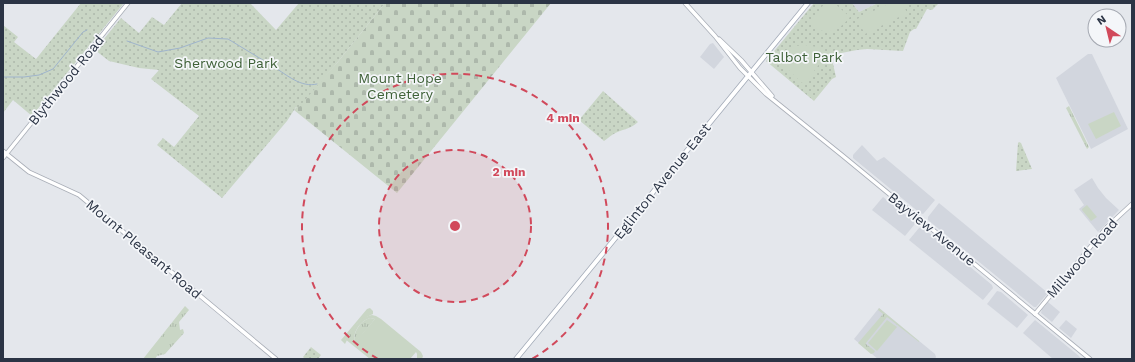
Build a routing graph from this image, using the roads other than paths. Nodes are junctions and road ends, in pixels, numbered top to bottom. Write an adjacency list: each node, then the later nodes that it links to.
1 (128, 3): 5 (main road, Blythwood Road)
2 (685, 3): 4 (main road, Bayview Avenue)
3 (808, 3): 4 (main road, Eglinton Avenue East)
4 (750, 74): 8 (main road, Bayview Avenue); 10 (main road, Eglinton Avenue East)
5 (5, 152): 6 (main road, Blythwood Road); 9 (main road, Mount Pleasant Road)
6 (3, 158)
7 (1132, 204): 8 (main road, Millwood Road)
8 (1035, 314): 11 (main road, Bayview Avenue)
9 (276, 359)
10 (516, 359)
11 (1089, 359)

